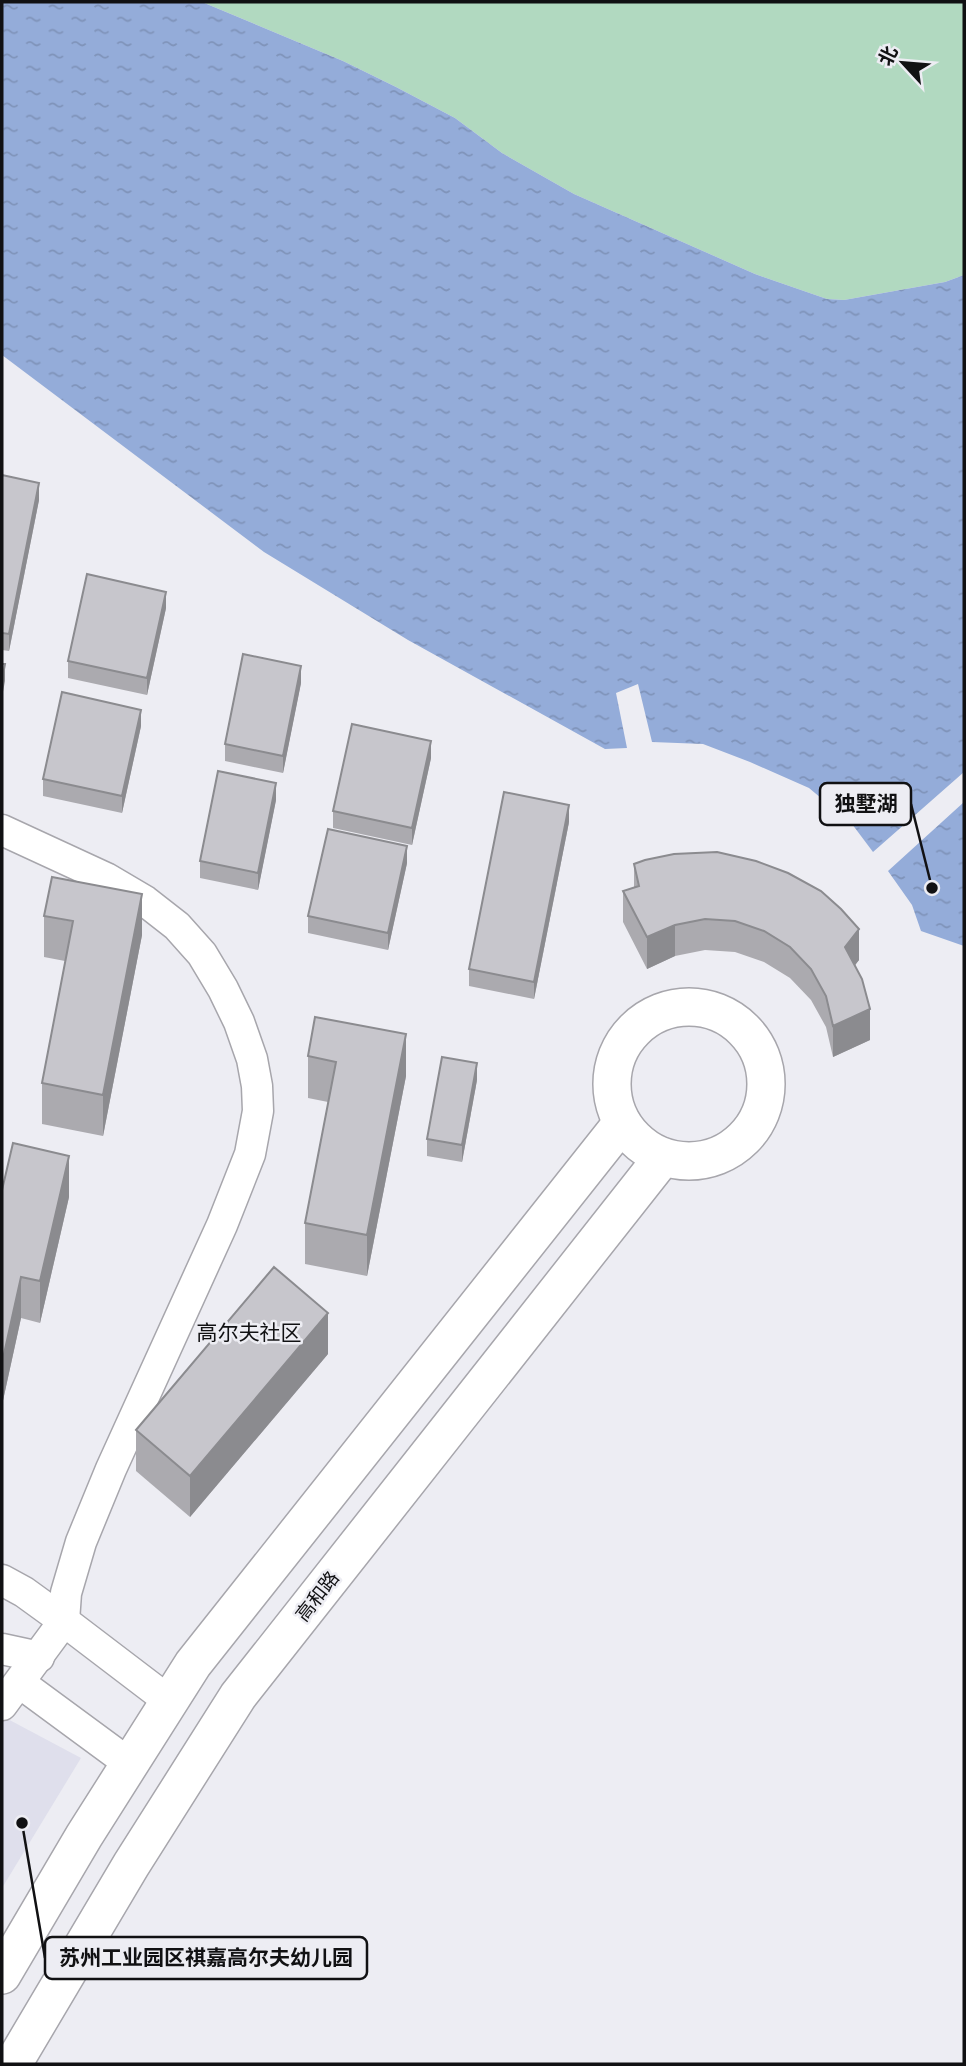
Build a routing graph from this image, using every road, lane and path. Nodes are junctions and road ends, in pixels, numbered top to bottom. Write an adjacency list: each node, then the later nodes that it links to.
1 (2, 830): 5 (street)
2 (622, 1123): 3 (main road); 3 (main road); 9 (main road)
3 (663, 1157): 12 (main road, 高和路)
4 (2, 1580): 5 (street)
5 (64, 1621): 7 (street); 9 (street)
6 (2, 1649): 7 (street)
7 (38, 1657): 8 (street)
8 (11, 1694): 10 (street)
9 (170, 1701): 10 (main road)
10 (130, 1764): 11 (main road)
11 (2, 1975)
12 (13, 2064)

